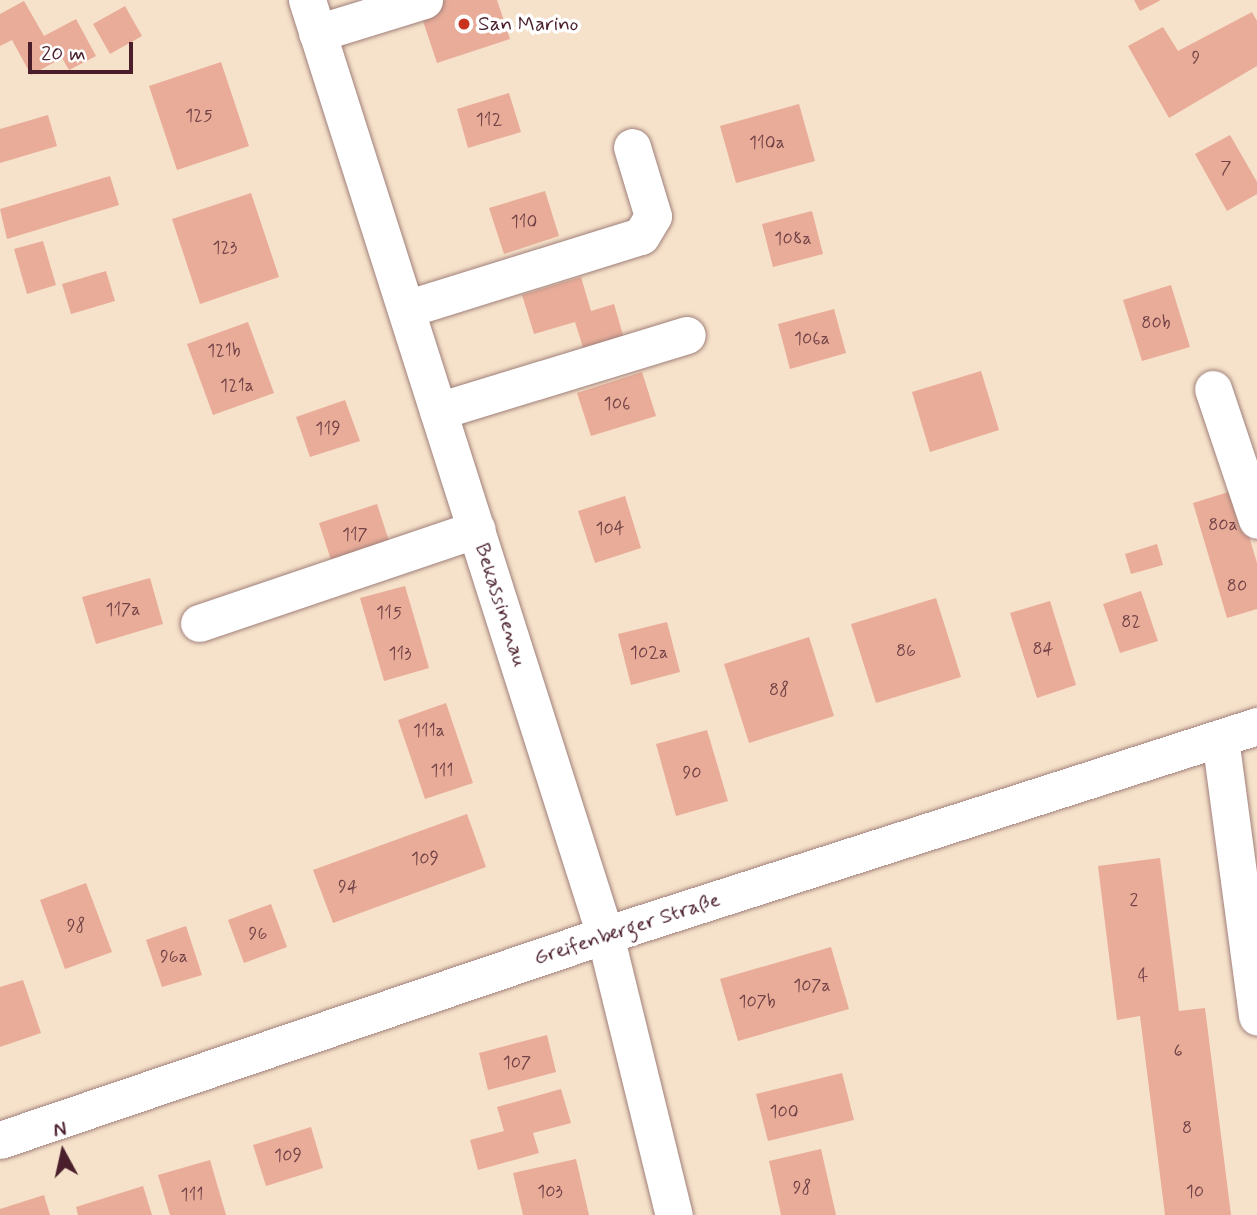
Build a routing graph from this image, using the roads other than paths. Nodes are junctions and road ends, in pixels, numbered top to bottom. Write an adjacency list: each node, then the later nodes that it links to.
1 (424, 0): 2 (street)
2 (312, 17): 4 (street, Bekassinenau)
3 (632, 148): 4 (street)
4 (406, 309): 7 (street, Bekassinenau)
5 (687, 335): 7 (street)
6 (1213, 389): 8 (street)
7 (438, 411): 9 (street, Bekassinenau)
8 (1257, 520)
9 (477, 530): 10 (street); 13 (street, Bekassinenau)
10 (199, 623)
11 (1257, 726): 12 (street, Greifenberger Straße)
12 (1220, 738): 13 (street, Greifenberger Straße); 14 (street)
13 (605, 935): 15 (street, Greifenberger Straße); 16 (street, Bekassinenau)
14 (1257, 1017)
15 (0, 1140)
16 (674, 1215)

